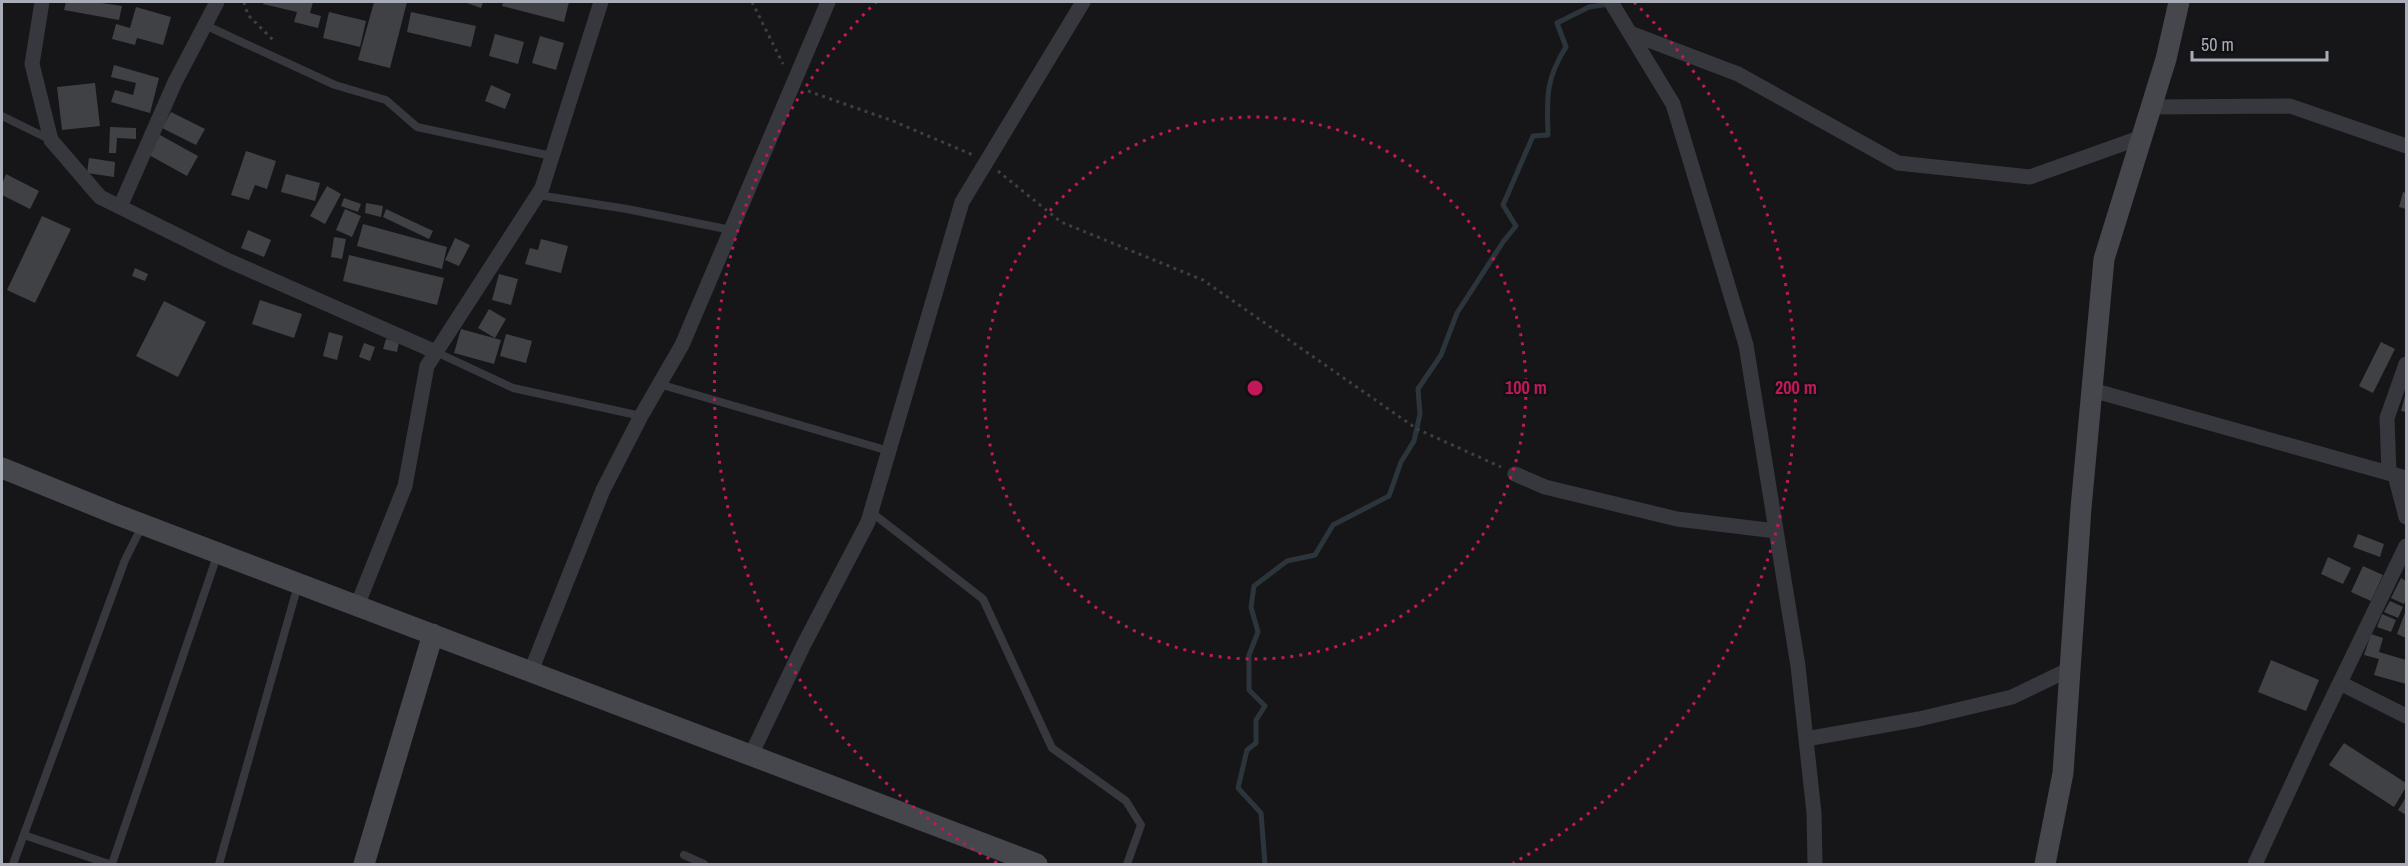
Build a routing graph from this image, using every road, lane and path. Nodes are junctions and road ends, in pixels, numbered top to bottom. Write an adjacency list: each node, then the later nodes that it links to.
1 (42, 2): 17 (street)
2 (217, 2): 10 (street)
3 (244, 2): 12 (path)
4 (601, 2): 19 (street)
5 (752, 2): 13 (path)
6 (828, 2): 13 (street)
7 (1083, 2): 20 (street)
8 (1611, 2): 11 (street)
9 (2179, 2): 14 (main road)
10 (205, 25): 19 (lane); 22 (street)
11 (1630, 33): 16 (street); 36 (street)
12 (278, 46)
13 (794, 85): 20 (path); 23 (street)
14 (2151, 107): 16 (main road); 18 (street)
15 (2, 116): 17 (lane)
16 (2142, 137): 27 (main road)
17 (51, 140): 22 (street)
18 (2406, 146)
19 (552, 156): 21 (street)
20 (987, 161): 29 (street); 31 (path)
21 (538, 195): 23 (lane); 24 (street)
22 (120, 207): 24 (street)
23 (731, 230): 26 (street)
24 (436, 352): 28 (lane); 40 (street)
25 (2406, 364): 32 (street)
26 (659, 384): 28 (street); 29 (lane)
27 (2092, 390): 32 (street); 42 (main road)
28 (641, 416): 43 (street)
29 (889, 451): 33 (street)
30 (2, 468): 35 (main road)
31 (1515, 474): 36 (street)
32 (2397, 475): 34 (street)
33 (871, 512): 47 (street); 57 (lane)
34 (2406, 517)
35 (143, 525): 38 (main road); 48 (lane)
36 (1776, 531): 46 (street)
37 (2406, 546): 44 (street)
38 (218, 553): 39 (main road); 52 (lane)
39 (299, 584): 40 (main road); 53 (lane)
40 (357, 606): 41 (main road)
41 (433, 634): 43 (main road); 54 (main road)
42 (2070, 669): 46 (street); 59 (main road)
43 (531, 671): 47 (main road)
44 (2340, 682): 45 (street); 60 (street)
45 (2406, 716)
46 (1806, 739): 58 (street)
47 (751, 755): 50 (main road)
48 (24, 835): 51 (lane); 52 (lane)
49 (684, 855): 55 (lane)
50 (1015, 861): 56 (main road)
51 (13, 864)
52 (111, 864)
53 (219, 864)
54 (364, 864)
55 (704, 864)
56 (1038, 864)
57 (1127, 864)
58 (1815, 864)
59 (2045, 864)
60 (2255, 864)

